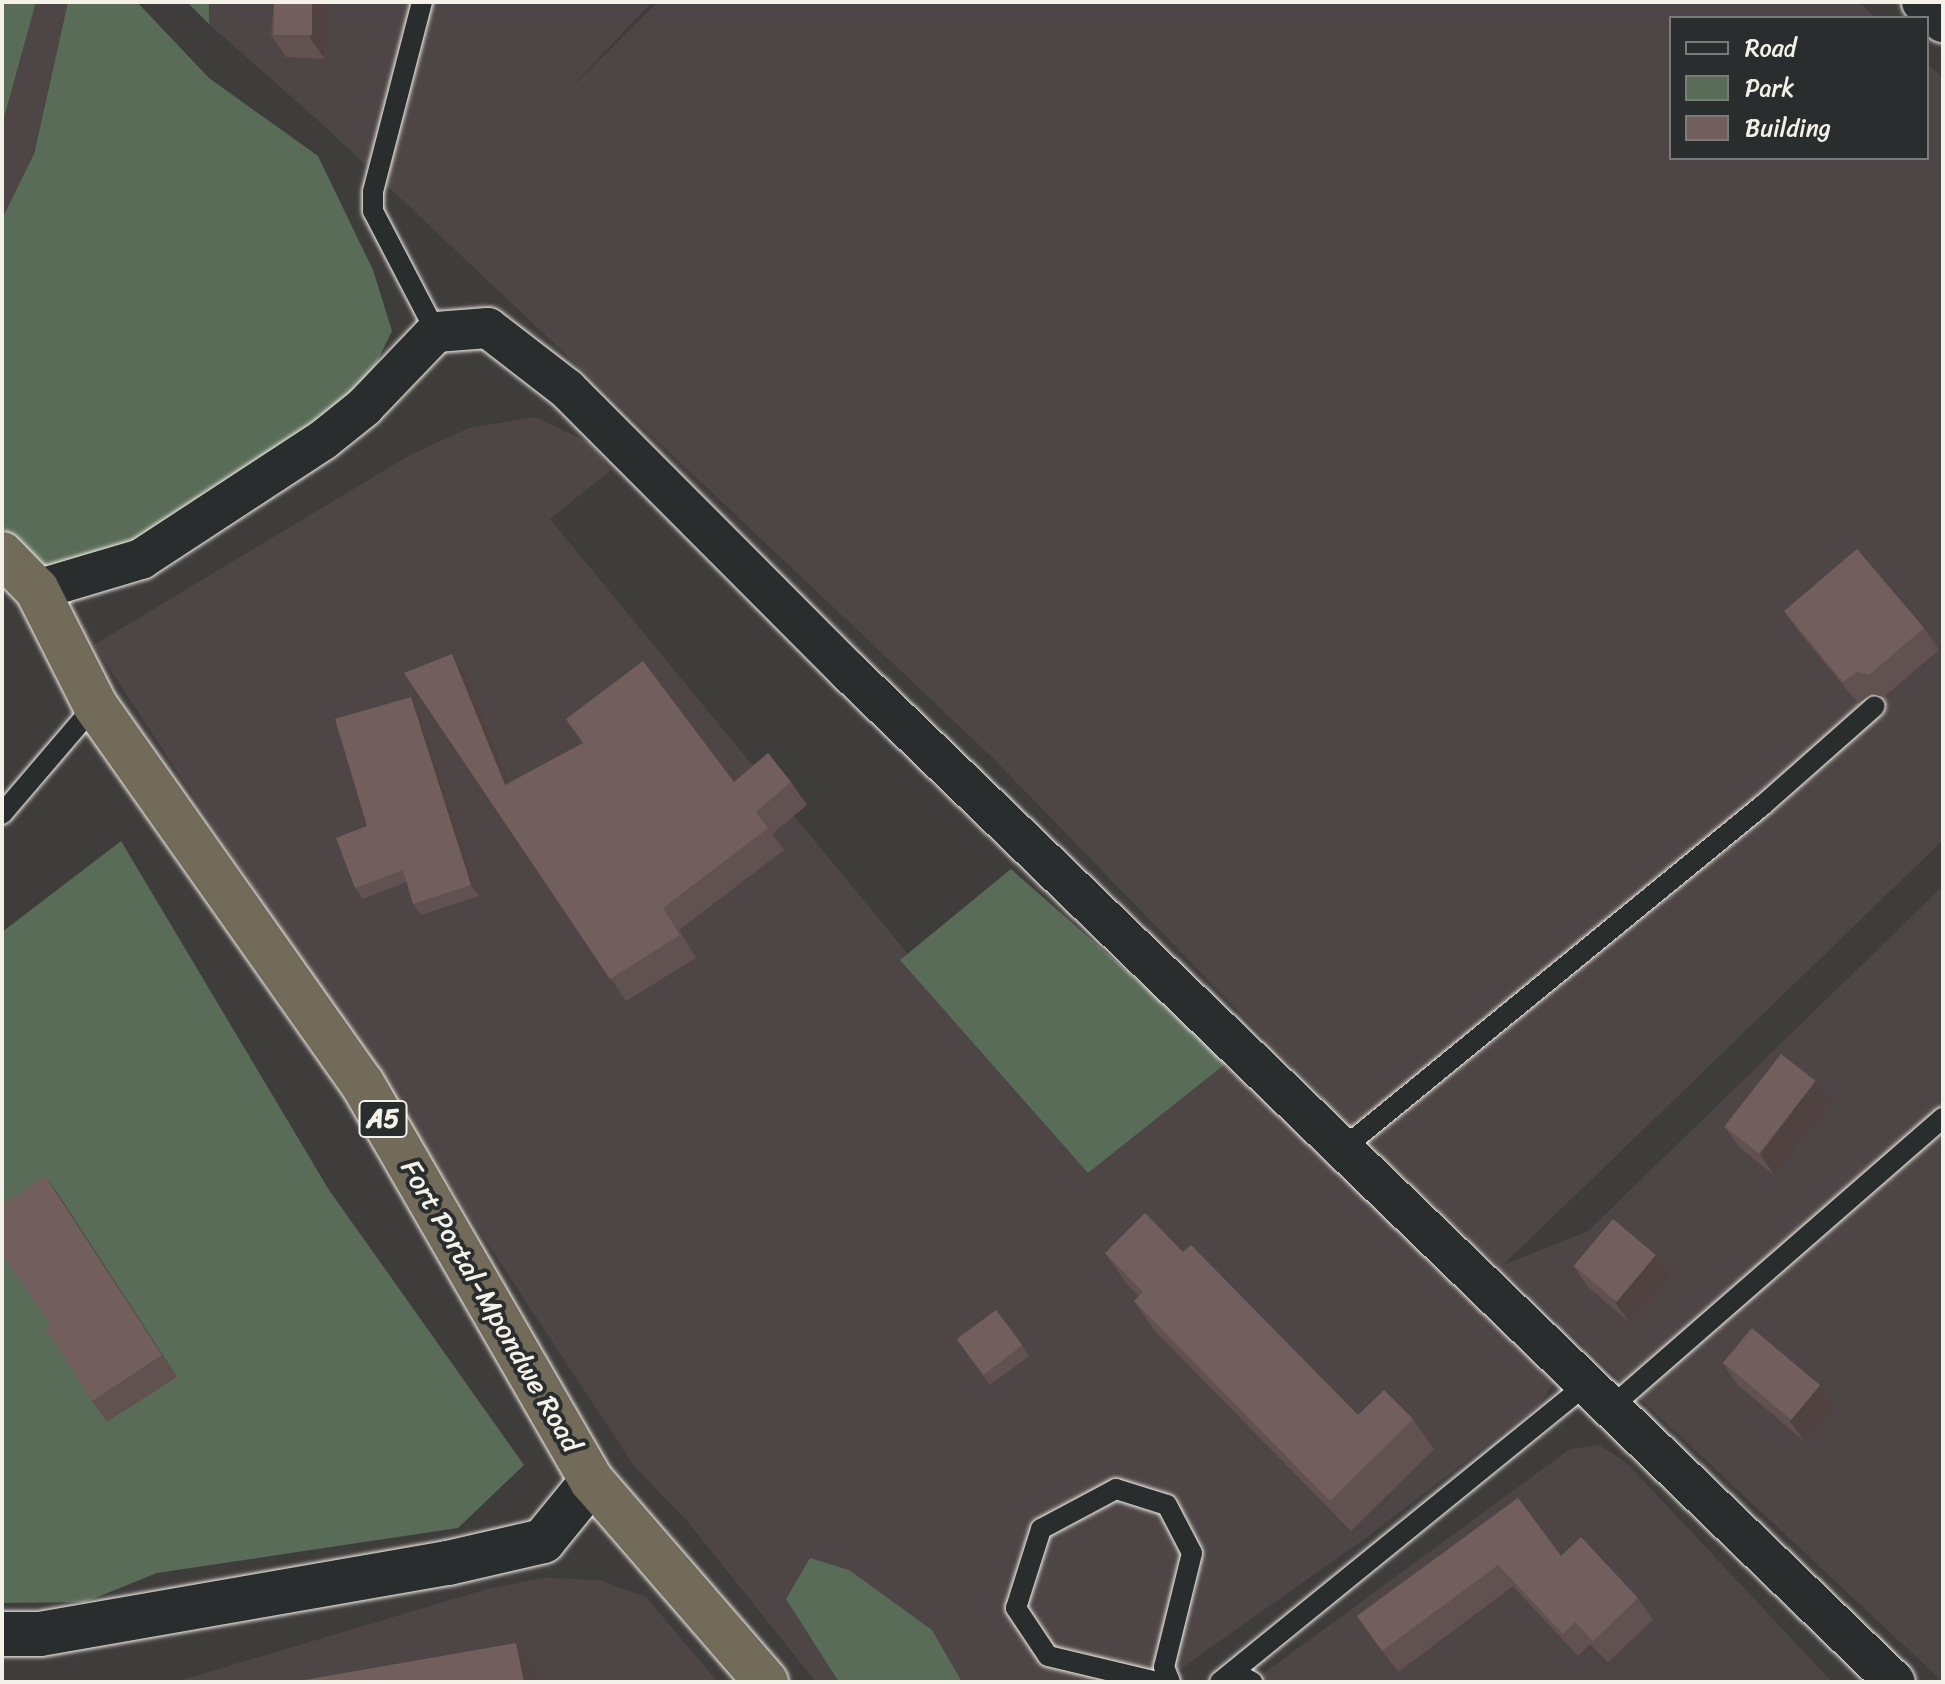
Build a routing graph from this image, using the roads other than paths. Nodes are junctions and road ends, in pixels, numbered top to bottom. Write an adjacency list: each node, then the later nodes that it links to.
1 (422, 2): 4 (lane)
2 (1922, 2): 3 (street)
3 (1943, 22)
4 (436, 332): 6 (street); 11 (street)
5 (2, 554): 6 (highway, Fort Portal-Mpondwe Road / A5)
6 (37, 590): 7 (highway, Fort Portal-Mpondwe Road / A5)
7 (95, 705): 9 (lane); 13 (highway, Fort Portal-Mpondwe Road / A5)
8 (1875, 706): 11 (lane)
9 (2, 814)
10 (1943, 1118): 12 (lane)
11 (1341, 1150): 12 (street)
12 (1596, 1398): 15 (lane); 20 (street)
13 (592, 1481): 14 (street); 16 (highway, Fort Portal-Mpondwe Road / A5)
14 (2, 1634)
15 (1227, 1677): 19 (lane)
16 (766, 1682)
17 (1157, 1682): 18 (lane)
18 (1170, 1682)
19 (1252, 1682)
20 (1895, 1682)

